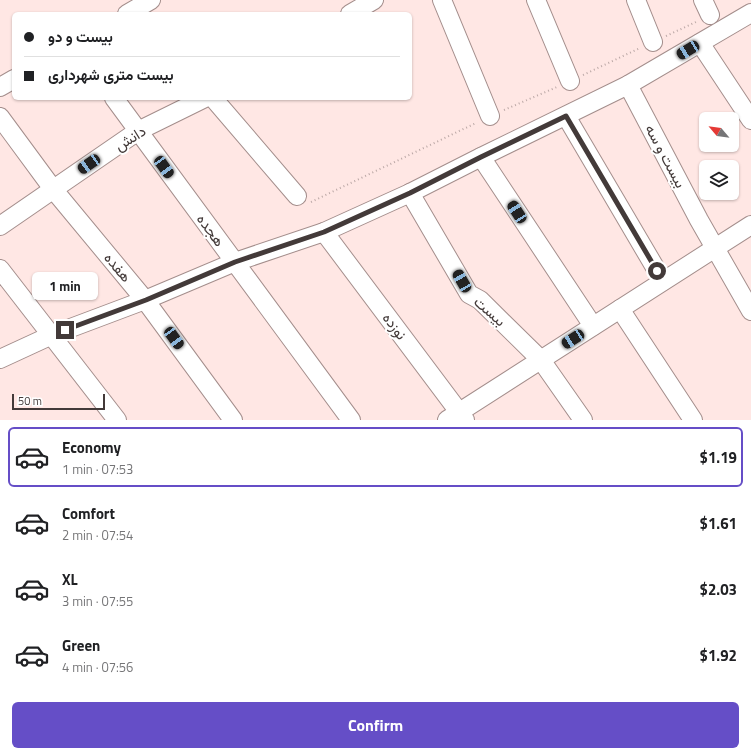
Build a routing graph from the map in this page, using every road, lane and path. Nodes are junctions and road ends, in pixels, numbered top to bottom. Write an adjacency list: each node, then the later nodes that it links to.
1 (151, 0): 7 (street)
2 (374, 0): 8 (street)
3 (442, 0): 19 (street)
4 (536, 0): 13 (street)
5 (636, 0): 10 (street)
6 (706, 8): 10 (path)
7 (130, 12)
8 (353, 12)
9 (751, 12): 11 (street)
10 (653, 42): 13 (path)
11 (700, 43): 14 (street); 22 (street)
12 (12, 81): 15 (street)
13 (570, 81): 19 (path)
14 (628, 85): 20 (street); 31 (street, بیست و سه)
15 (0, 87)
16 (115, 100): 23 (street, هجده)
17 (201, 100): 23 (street, دانش)
18 (215, 100): 27 (street)
19 (490, 116): 27 (path)
20 (566, 116): 24 (street); 34 (street)
21 (0, 117): 25 (street, هفده)
22 (751, 120)
23 (138, 131): 25 (street, دانش); 32 (street, هجده)
24 (481, 157): 26 (street); 38 (street)
25 (53, 189): 29 (street, دانش); 35 (street, هفده)
26 (410, 193): 30 (street); 41 (street, بیست)
27 (297, 196)
28 (751, 225): 31 (street)
29 (0, 226)
30 (324, 232): 32 (street); 42 (street, نوزده)
31 (715, 248): 34 (street); 37 (street, بیست و سه)
32 (235, 262): 35 (street); 45 (street, هجده)
33 (0, 270): 39 (street)
34 (663, 281): 36 (street)
35 (146, 300): 39 (street); 44 (street, هفده)
36 (620, 309): 38 (street); 47 (street)
37 (751, 311)
38 (593, 326): 41 (street)
39 (52, 335): 40 (street); 43 (street)
40 (0, 359)
41 (541, 360): 42 (street); 46 (street, بیست)
42 (457, 417)
43 (116, 420)
44 (233, 420)
45 (351, 420)
46 (583, 420)
47 (693, 420)

